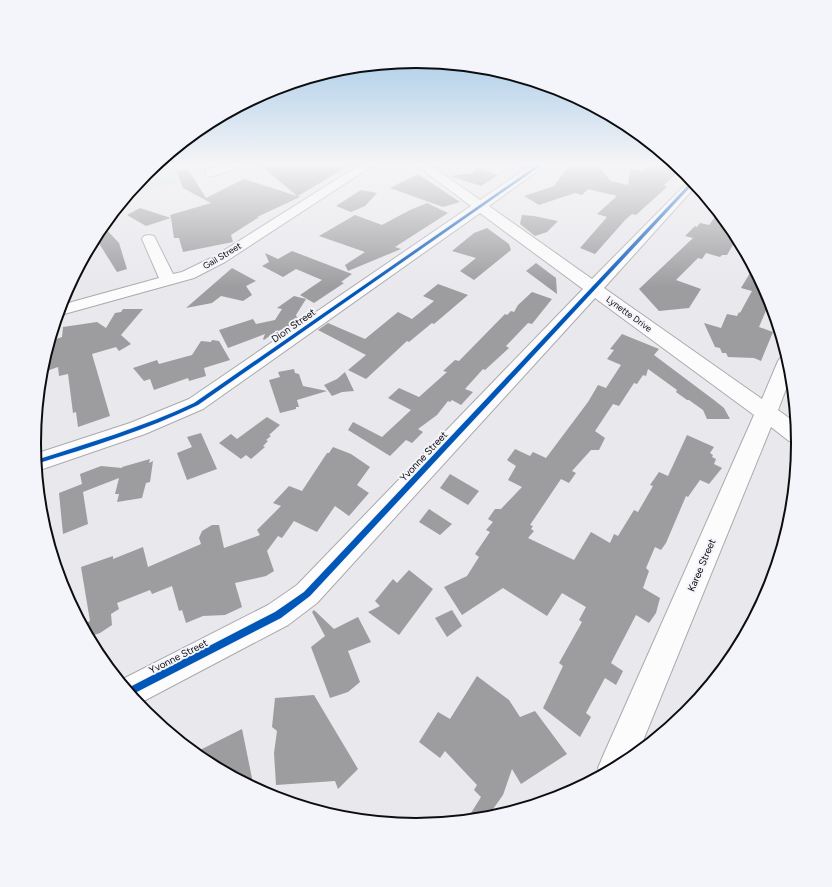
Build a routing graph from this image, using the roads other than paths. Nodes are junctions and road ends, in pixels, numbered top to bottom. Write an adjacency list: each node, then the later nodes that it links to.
1 (304, 205): 5 (street, Gail Street)
2 (671, 205): 6 (street, Yvonne Street)
3 (480, 207): 6 (street, Lynette Drive); 11 (street, Dion Street)
4 (149, 239): 5 (street)
5 (168, 280): 7 (street, Gail Street)
6 (593, 288): 9 (street, Lynette Drive); 12 (street, Yvonne Street)
7 (67, 309)
8 (784, 370): 9 (street, Karee Street)
9 (765, 412): 10 (street, Lynette Drive); 13 (street, Karee Street)
10 (790, 430)
11 (42, 460)
12 (133, 690)
13 (619, 758)

